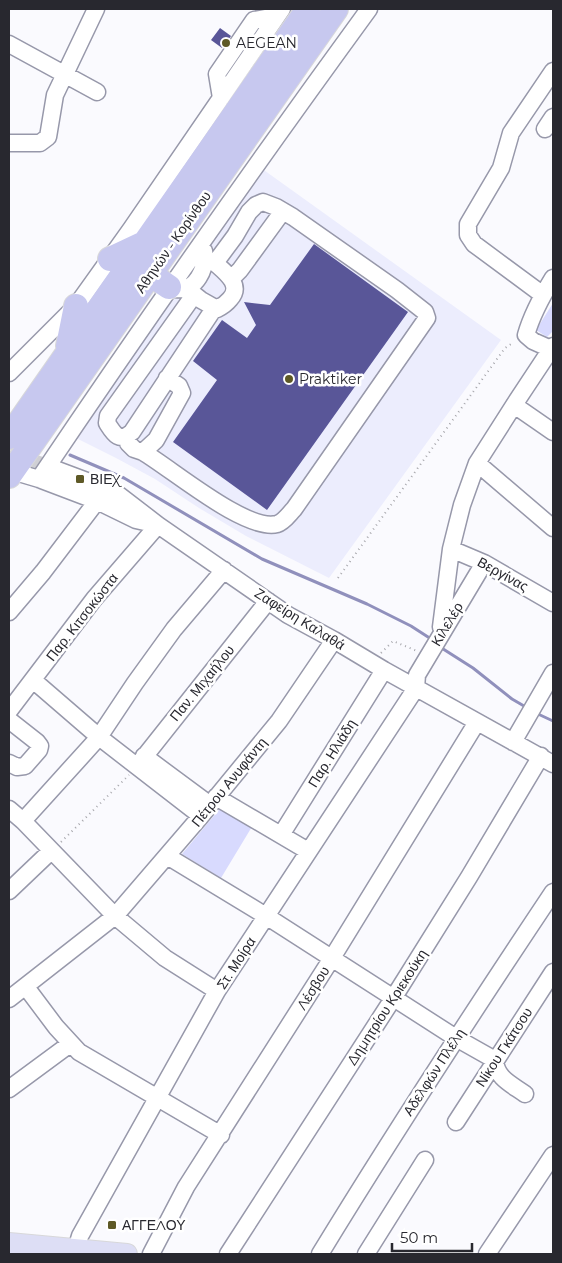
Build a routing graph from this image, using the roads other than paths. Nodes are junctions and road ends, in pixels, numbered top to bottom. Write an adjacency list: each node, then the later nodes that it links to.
1 (96, 9): 8 (street)
2 (308, 9): 13 (highway, Αθηνών - Κορίνθου)
3 (336, 9): 18 (highway, Αθηνών - Κορίνθου)
4 (369, 9): 12 (street)
5 (280, 12): 14 (street)
6 (9, 44): 8 (street)
7 (553, 71): 19 (street)
8 (64, 74): 9 (street); 10 (street)
9 (97, 92)
10 (9, 143)
11 (283, 211): 15 (street); 16 (street); 30 (street)
12 (202, 241): 15 (street); 18 (street)
13 (145, 242): 14 (highway); 23 (highway, Αθηνών - Κορίνθου)
14 (110, 259): 20 (street)
15 (210, 262): 16 (street); 18 (street)
16 (232, 278): 21 (street)
17 (553, 278): 19 (street)
18 (175, 286): 21 (street); 28 (street); 33 (highway, Αθηνών - Κορίνθου); 34 (street)
19 (543, 295): 22 (street)
20 (76, 306): 23 (highway); 24 (street)
21 (215, 307): 25 (street)
22 (553, 348): 26 (street)
23 (66, 356): 29 (highway, Αθηνών - Κορίνθου)
24 (9, 373)
25 (167, 378): 28 (street); 30 (street)
26 (514, 404): 27 (street); 31 (street)
27 (553, 432)
28 (127, 436): 30 (street)
29 (9, 437)
30 (143, 452)
31 (477, 463): 37 (street); 38 (street)
32 (52, 468): 36 (street, Ζαφείρη Καλαθά)
33 (10, 474): 34 (street)
34 (39, 479): 35 (street)
35 (97, 501): 36 (street); 43 (street)
36 (158, 525): 40 (street, Ζαφείρη Καλαθά); 48 (street, Παρ. Κιτσοκώστα)
37 (553, 528)
38 (451, 548): 39 (street, Βεργίνας); 44 (street)
39 (484, 562): 42 (street, Βεργίνας); 44 (street, Κιλελέρ)
40 (224, 570): 41 (street, Ζαφείρη Καλαθά); 53 (street)
41 (268, 601): 45 (street, Ζαφείρη Καλαθά); 56 (street, Παν. Μιχαήλου)
42 (553, 603)
43 (9, 612)
44 (440, 634): 49 (street, Κιλελέρ)
45 (334, 640): 46 (street, Ζαφείρη Καλαθά); 58 (street, Πέτρου Ανυφάντη)
46 (378, 667): 49 (street, Ζαφείρη Καλαθά); 61 (street, Παρ. Ηλιάδη)
47 (553, 673): 54 (street)
48 (33, 680): 50 (street, Παρ. Κιτσοκώστα); 53 (street)
49 (416, 688): 52 (street, Ζαφείρη Καλαθά); 63 (street, Στ. Μοίρα)
50 (9, 711)
51 (9, 720): 57 (street)
52 (477, 722): 54 (street, Ζαφείρη Καλαθά); 69 (street, Λέσβου)
53 (99, 737): 56 (street); 60 (street)
54 (513, 742): 55 (street, Ζαφείρη Καλαθά)
55 (547, 760): 74 (street, Δημητρίου Κριεκούκη)
56 (140, 761): 58 (street)
57 (9, 763)
58 (209, 806): 61 (street); 64 (street, Πέτρου Ανυφάντη)
59 (9, 809): 60 (street)
60 (23, 821): 62 (street)
61 (281, 835): 63 (street)
62 (51, 851): 65 (street); 67 (street)
63 (308, 851): 68 (street, Στ. Μοίρα)
64 (168, 856): 67 (street, Πέτρου Ανυφάντη); 68 (street)
65 (9, 891)
66 (553, 892): 76 (street, Αδελφών Πλέλη)
67 (115, 916): 71 (street, Πέτρου Ανυφάντη); 73 (street)
68 (266, 916): 69 (street); 73 (street, Στ. Μοίρα)
69 (332, 958): 74 (street); 83 (street, Λέσβου)
70 (553, 972): 72 (street, Νίκου Γκάτσου)
71 (26, 987): 75 (street, Πέτρου Ανυφάντη); 77 (street)
72 (549, 988): 78 (street, Νίκου Γκάτσου)
73 (217, 991): 81 (street, Στ. Μοίρα)
74 (394, 997): 76 (street); 91 (street, Δημητρίου Κριεκούκη)
75 (9, 999)
76 (456, 1038): 78 (street); 92 (street, Αδελφών Πλέλη)
77 (70, 1044): 79 (street); 81 (street)
78 (495, 1060): 80 (street); 82 (street, Νίκου Γκάτσου)
79 (9, 1089)
80 (525, 1094)
81 (157, 1098): 83 (street); 88 (street, Στ. Μοίρα)
82 (456, 1122)
83 (221, 1135): 90 (street, Λέσβου)
84 (553, 1155): 86 (street)
85 (425, 1160): 93 (street)
86 (547, 1180): 94 (street)
87 (9, 1243): 88 (main road)
88 (76, 1249): 89 (main road)
89 (127, 1254)
90 (151, 1254)
91 (228, 1254)
92 (320, 1254)
93 (366, 1254)
94 (486, 1254)

